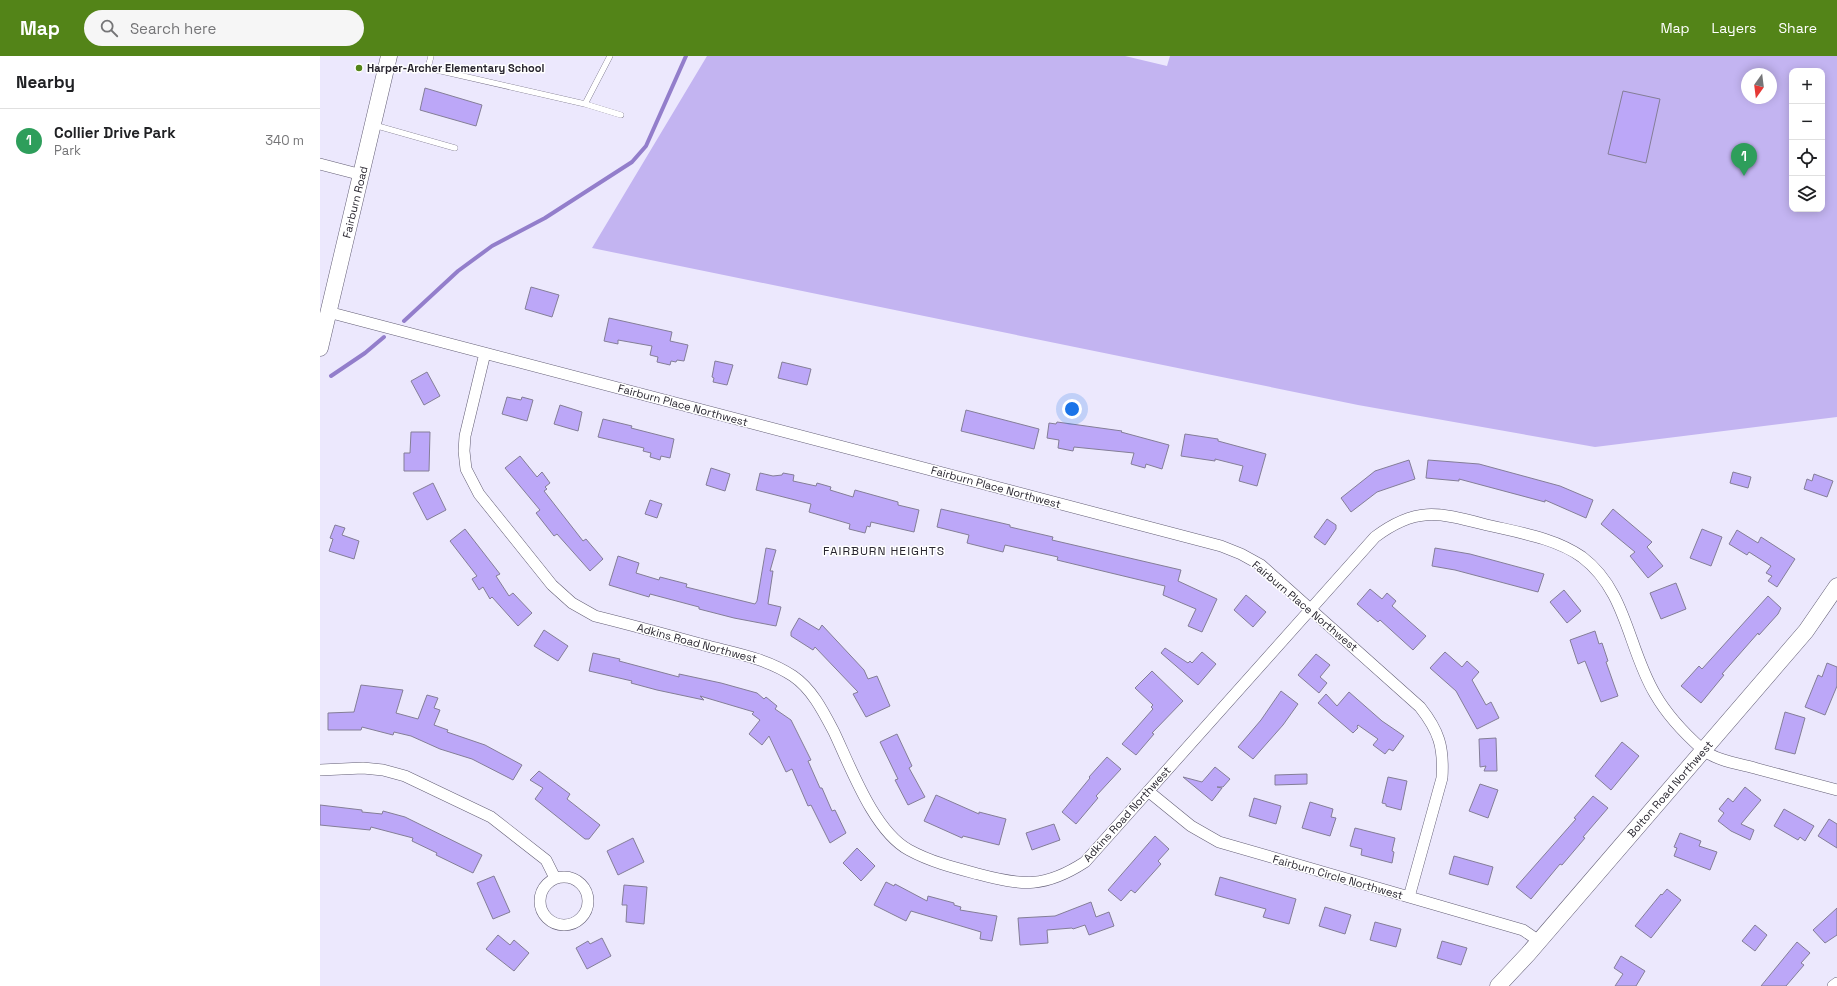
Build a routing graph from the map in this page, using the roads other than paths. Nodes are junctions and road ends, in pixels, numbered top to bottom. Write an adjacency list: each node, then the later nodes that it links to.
1 (389, 56): 6 (street, Fairburn Road)
2 (431, 56): 4 (lane)
3 (610, 56): 4 (lane)
4 (585, 104): 5 (lane)
5 (622, 115)
6 (374, 125): 7 (lane); 9 (street, Fairburn Road)
7 (455, 148)
8 (320, 164): 9 (street)
9 (362, 175): 10 (street, Fairburn Road)
10 (328, 312): 11 (street, Fairburn Road); 12 (street, Fairburn Place Northwest)
11 (320, 348)
12 (485, 353): 14 (street, Fairburn Place Northwest); 18 (street, Adkins Road Northwest)
13 (1837, 586): 15 (street, Bolton Road Northwest)
14 (1311, 609): 15 (street, Adkins Road Northwest); 18 (street, Adkins Road Northwest); 20 (street, Fairburn Place Northwest)
15 (1704, 750): 17 (street, Adkins Road Northwest); 21 (street, Bolton Road Northwest)
16 (320, 770): 19 (street)
17 (1837, 790)
18 (1148, 791): 20 (street, Fairburn Circle Northwest)
19 (555, 878): 19 (street)
20 (1409, 898): 21 (street, Fairburn Circle Northwest)
21 (1539, 941): 23 (street, Bolton Road Northwest)
22 (1837, 983): 24 (street)
23 (1498, 986)
24 (1833, 986)

